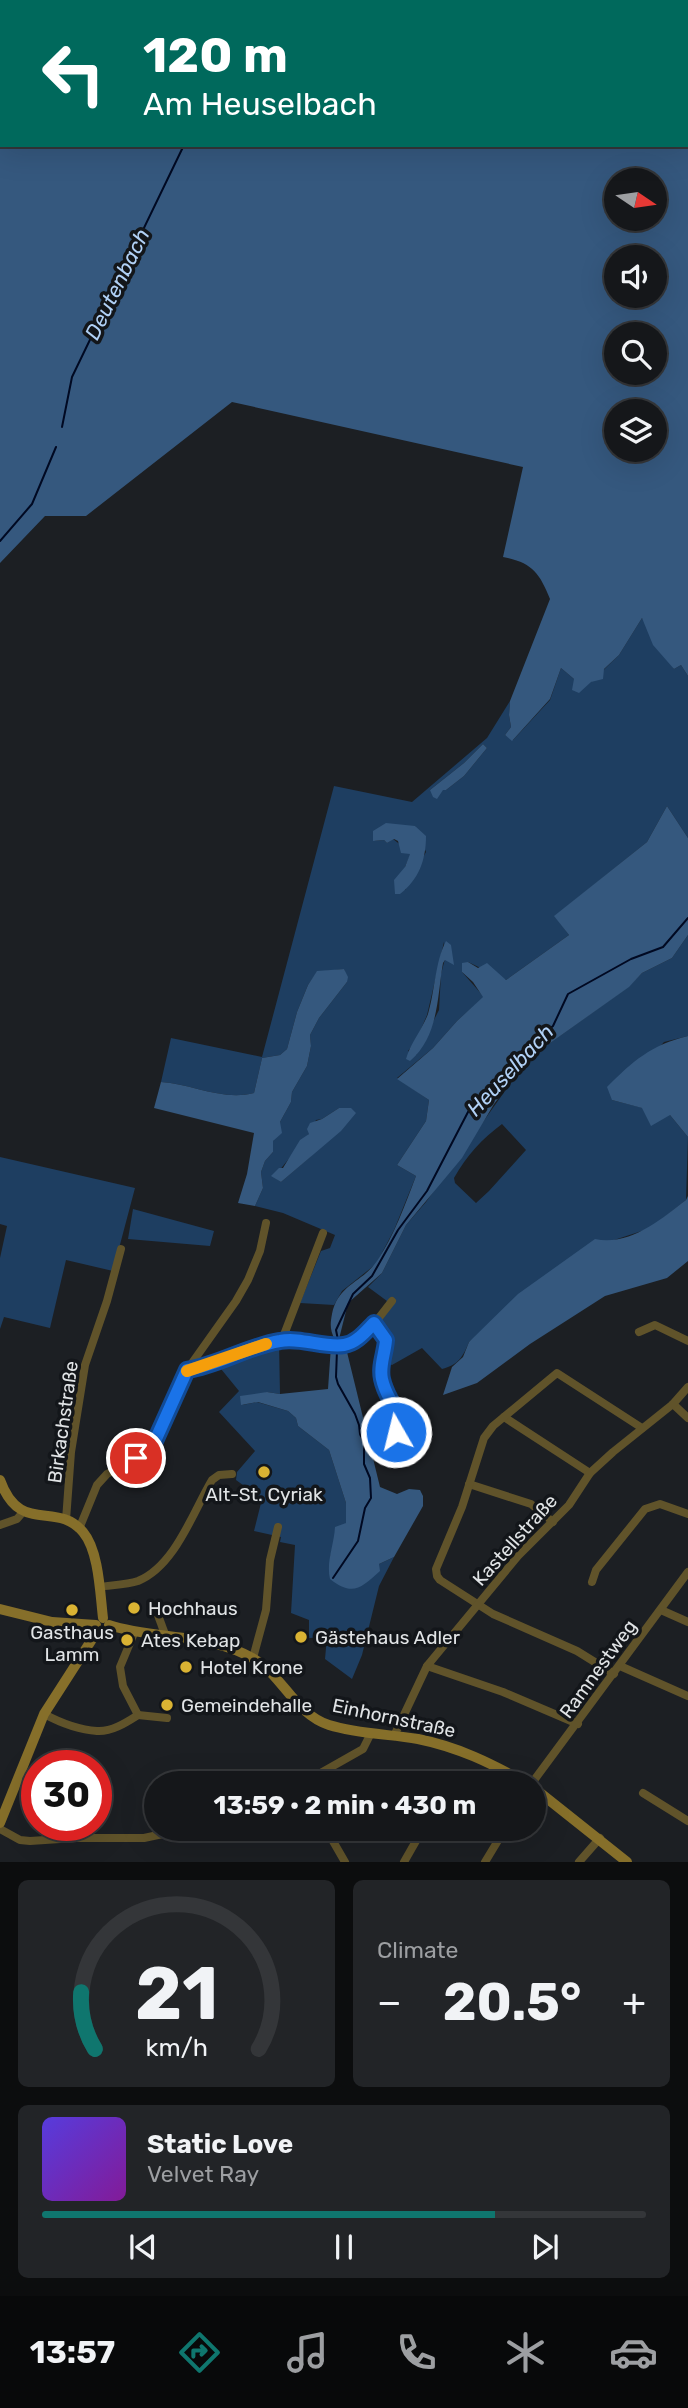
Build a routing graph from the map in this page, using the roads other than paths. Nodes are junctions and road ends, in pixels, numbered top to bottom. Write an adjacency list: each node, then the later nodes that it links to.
1 (266, 1223): 9 (street)
2 (323, 1233): 7 (street)
3 (121, 1249): 22 (street, Birkachstraße)
4 (392, 1301): 5 (street)
5 (374, 1323): 7 (street); 15 (street)
6 (639, 1332): 8 (street)
7 (282, 1340): 9 (street)
8 (688, 1341)
9 (187, 1370): 26 (street)
10 (688, 1387): 11 (street, Kastellstraße)
11 (673, 1404): 13 (street); 14 (street, Kastellstraße)
12 (504, 1417): 14 (street); 16 (street); 19 (street)
13 (688, 1418)
14 (642, 1428): 16 (street, Kastellstraße)
15 (388, 1458)
16 (590, 1473): 23 (street, Kastellstraße)
17 (232, 1474): 30 (street)
18 (0, 1480): 20 (main road)
19 (469, 1484): 23 (street); 31 (street)
20 (23, 1511): 22 (main road); 24 (street)
21 (688, 1514): 28 (street)
22 (66, 1520): 26 (main road)
23 (553, 1522): 31 (street, Kastellstraße)
24 (0, 1525)
25 (278, 1527): 39 (street)
26 (79, 1529): 30 (main road)
27 (688, 1572): 29 (street, Ramnestweg)
28 (592, 1582)
29 (684, 1584): 34 (street, Ramnestweg)
30 (99, 1587): 36 (main road)
31 (479, 1604): 40 (street, Kastellstraße); 42 (street)
32 (155, 1607): 38 (street)
33 (0, 1609): 36 (main road, Einhornstraße)
34 (661, 1610): 35 (street); 41 (street, Ramnestweg)
35 (688, 1622)
36 (101, 1624): 37 (main road, Einhornstraße); 44 (main road)
37 (135, 1631): 38 (main road, Einhornstraße); 45 (street)
38 (166, 1637): 39 (main road, Einhornstraße)
39 (253, 1658): 48 (main road, Einhornstraße)
40 (426, 1666): 47 (street); 49 (street, Kastellstraße)
41 (620, 1666): 42 (street, Ramnestweg); 43 (street)
42 (614, 1674): 47 (street, Ramnestweg)
43 (688, 1696)
44 (44, 1714): 45 (street); 56 (main road)
45 (138, 1714): 46 (street)
46 (167, 1718)
47 (578, 1724): 52 (street, Ramnestweg)
48 (371, 1733): 49 (main road, Einhornstraße); 50 (street)
49 (394, 1737): 51 (main road, Einhornstraße)
50 (326, 1771)
51 (505, 1771)
52 (544, 1771)
53 (643, 1793): 55 (street)
54 (546, 1796): 59 (main road)
55 (688, 1821)
56 (0, 1823)
57 (0, 1829): 58 (street)
58 (144, 1838)
59 (600, 1838): 66 (street); 67 (main road)
60 (333, 1841): 63 (street)
61 (416, 1841): 64 (street)
62 (498, 1841): 65 (street)
63 (345, 1862)
64 (404, 1862)
65 (485, 1862)
66 (579, 1862)
67 (627, 1862)

